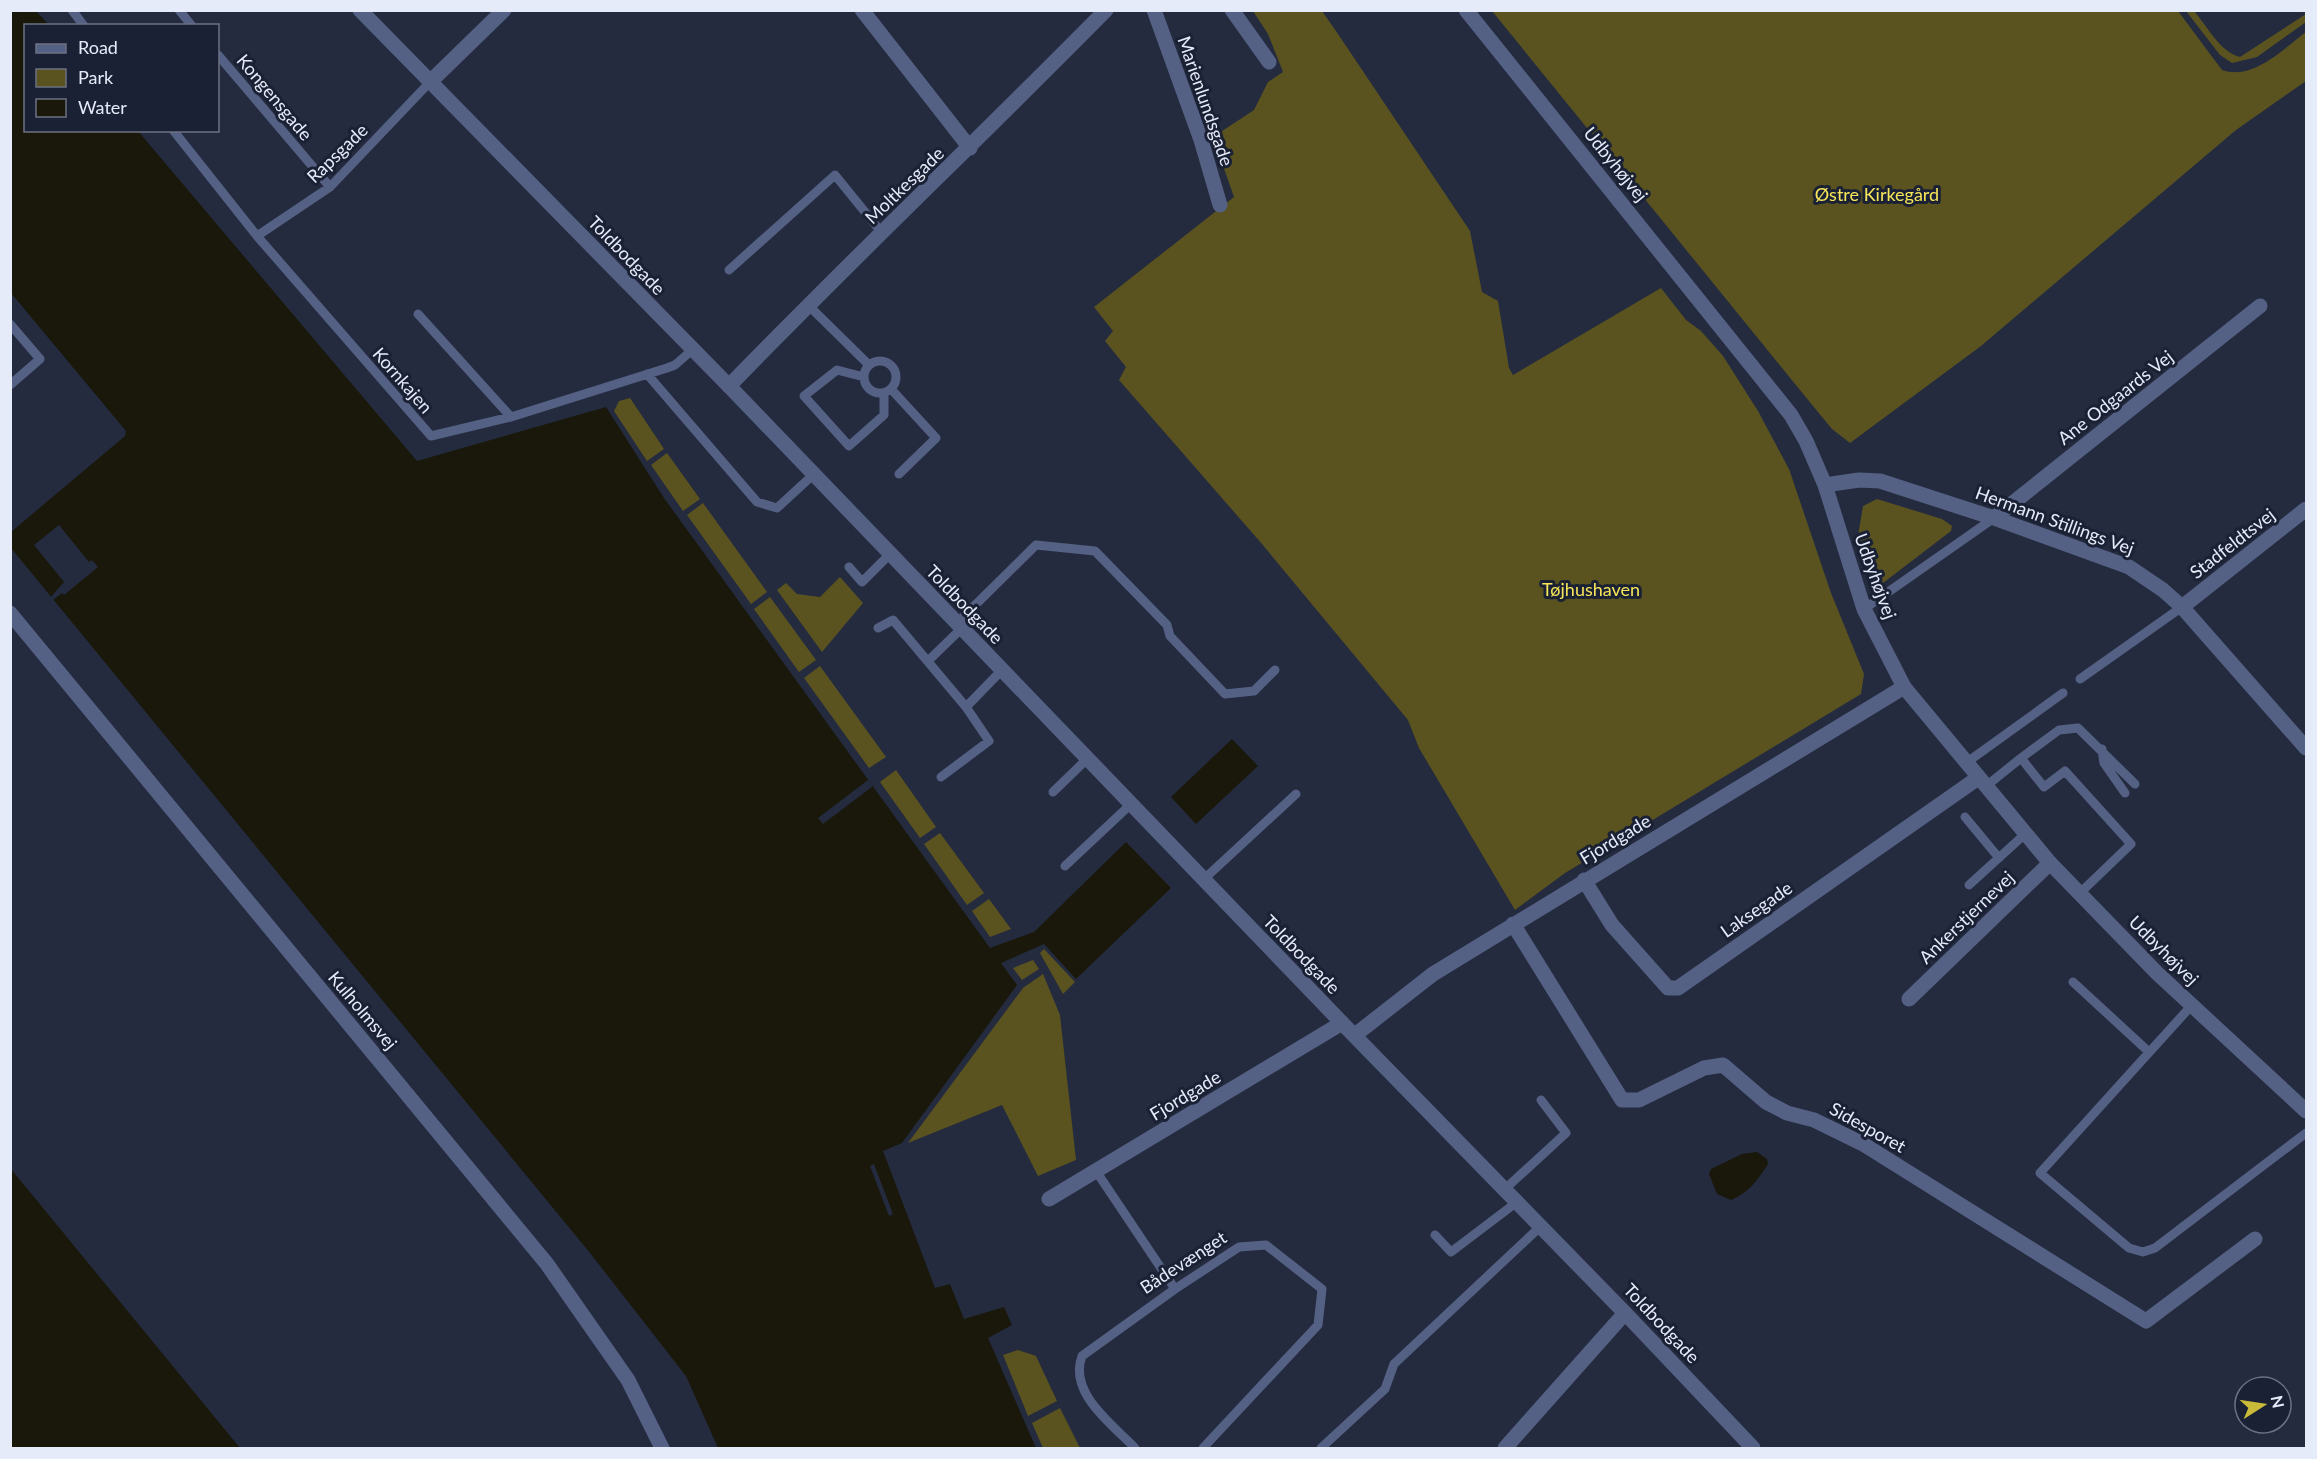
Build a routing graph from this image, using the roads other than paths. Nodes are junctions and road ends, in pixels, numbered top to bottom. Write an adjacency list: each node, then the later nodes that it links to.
1 (72, 10): 10 (lane)
2 (179, 10): 11 (lane)
3 (360, 10): 14 (street, Toldbodgade)
4 (504, 10): 14 (street)
5 (862, 10): 16 (street)
6 (1106, 10): 16 (street, Moltkesgade)
7 (1154, 10): 18 (street, Marienlundsgade)
8 (1232, 10): 13 (street)
9 (1466, 10): 36 (street, Udbyhøjvej)
10 (82, 24)
11 (190, 24)
12 (219, 56): 17 (lane, Kongensgade)
13 (1269, 62)
14 (430, 82): 17 (lane, Rapsgade); 26 (street, Toldbodgade)
15 (175, 132): 20 (lane, Kornkajen)
16 (970, 148): 19 (street, Moltkesgade)
17 (330, 187): 20 (lane, Rapsgade)
18 (1220, 205)
19 (882, 233): 21 (lane); 22 (street, Moltkesgade)
20 (257, 236): 33 (lane, Kornkajen)
21 (729, 270)
22 (808, 305): 27 (lane); 31 (street, Moltkesgade)
23 (2260, 306): 38 (street, Ane Odgaards Vej)
24 (418, 314): 33 (lane)
25 (10, 324): 30 (lane)
26 (692, 350): 28 (lane, Kornkajen); 31 (street, Toldbodgade)
27 (869, 365): 29 (lane); 32 (lane)
28 (647, 374): 33 (lane, Kornkajen); 34 (lane)
29 (864, 377): 32 (lane); 32 (lane)
30 (10, 385)
31 (729, 386): 34 (street, Toldbodgade)
32 (887, 391): 35 (lane)
33 (512, 417)
34 (814, 474): 39 (street, Toldbodgade)
35 (899, 474)
36 (1825, 485): 38 (street, Hermann Stillings Vej); 42 (street, Udbyhøjvej)
37 (2307, 510): 41 (street, Stadfeldtsvej)
38 (1994, 518): 41 (street, Hermann Stillings Vej); 42 (lane)
39 (890, 554): 40 (lane); 44 (street, Toldbodgade)
40 (849, 567)
41 (2182, 607): 49 (lane); 53 (street, Hermann Stillings Vej)
42 (1864, 609): 50 (street, Udbyhøjvej)
43 (10, 613): 93 (street, Kulholmsvej)
44 (959, 626): 46 (lane); 47 (street, Toldbodgade); 48 (lane)
45 (878, 628): 46 (lane)
46 (928, 661): 52 (lane)
47 (1002, 670): 52 (lane); 56 (street, Toldbodgade)
48 (1275, 670)
49 (2080, 679)
50 (1904, 687): 57 (street, Udbyhøjvej); 71 (street, Fjordgade)
51 (2063, 693): 57 (lane)
52 (966, 707): 58 (lane)
53 (2307, 748)
54 (2102, 749): 55 (lane); 60 (lane); 62 (lane)
55 (2021, 758): 59 (lane); 73 (lane)
56 (1087, 759): 61 (lane); 64 (street, Toldbodgade)
57 (1966, 764): 59 (street, Udbyhøjvej)
58 (941, 777)
59 (1981, 782): 66 (street, Udbyhøjvej); 71 (street, Laksegade)
60 (2135, 784)
61 (1053, 792)
62 (2125, 793)
63 (1296, 794): 70 (lane)
64 (1131, 804): 69 (lane); 70 (street, Toldbodgade)
65 (1965, 817): 67 (lane)
66 (2025, 834): 67 (lane); 68 (street, Udbyhøjvej)
67 (1999, 858): 72 (lane)
68 (2050, 863): 73 (street, Udbyhøjvej); 76 (street, Ankerstjernevej)
69 (1065, 866)
70 (1203, 880): 78 (street, Toldbodgade)
71 (1584, 880): 74 (street, Fjordgade)
72 (1969, 885)
73 (2080, 893): 77 (street, Udbyhøjvej)
74 (1513, 924): 79 (street, Fjordgade); 90 (street, Sidesporet)
75 (2073, 982): 80 (lane)
76 (1909, 999)
77 (2192, 1005): 80 (lane); 82 (street, Udbyhøjvej)
78 (1342, 1023): 79 (street, Toldbodgade); 84 (street, Fjordgade)
79 (1355, 1035): 85 (street, Toldbodgade)
80 (2149, 1052): 83 (lane)
81 (1541, 1100): 85 (lane)
82 (2307, 1111)
83 (2307, 1132)
84 (1096, 1171): 86 (street, Fjordgade); 91 (lane)
85 (1505, 1189): 87 (street, Toldbodgade)
86 (1049, 1199)
87 (1517, 1202): 88 (street, Toldbodgade); 89 (lane)
88 (1541, 1226): 92 (street, Toldbodgade); 96 (lane)
89 (1435, 1234)
90 (2255, 1239)
91 (1174, 1288): 94 (lane, Bådevænget); 95 (lane, Bådevænget)
92 (1626, 1313): 97 (street); 98 (street, Toldbodgade)
93 (662, 1449)
94 (1135, 1449)
95 (1203, 1449)
96 (1321, 1449)
97 (1504, 1449)
98 (1753, 1449)

